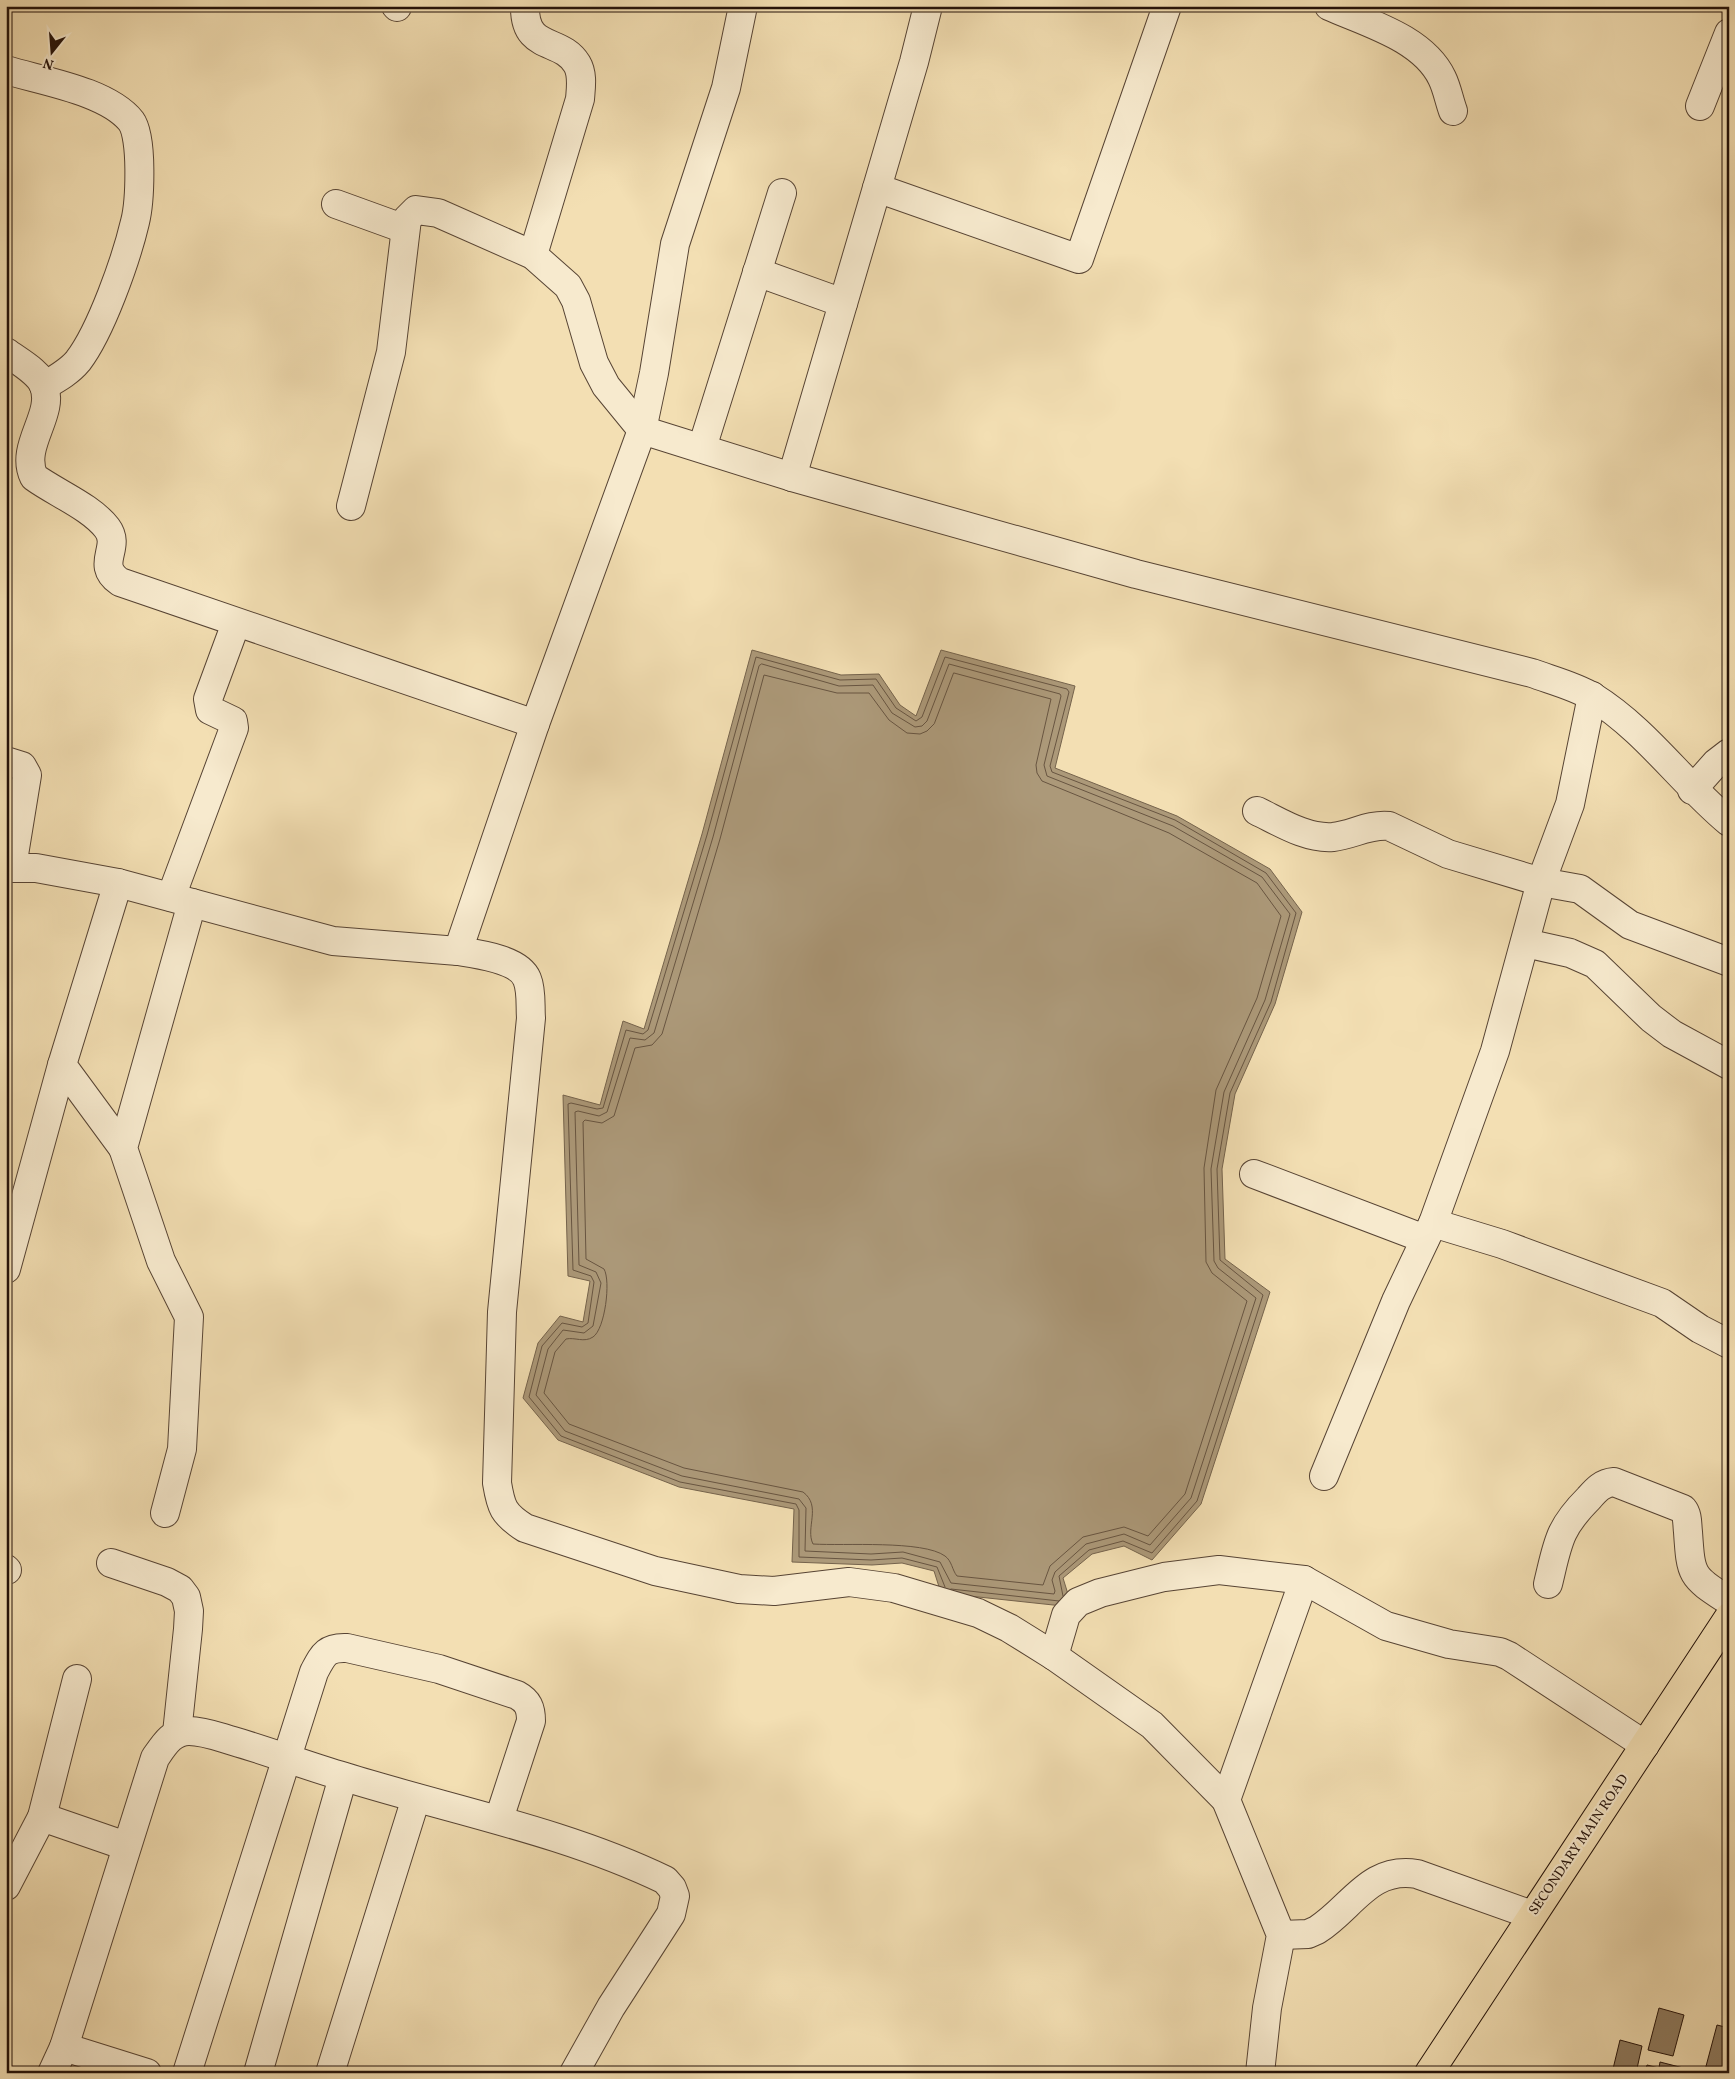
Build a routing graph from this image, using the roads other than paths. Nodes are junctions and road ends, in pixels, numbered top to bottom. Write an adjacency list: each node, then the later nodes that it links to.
1 (525, 6): 14 (street)
2 (743, 6): 19 (street)
3 (928, 6): 10 (street)
4 (1168, 6): 10 (street)
5 (1329, 6): 9 (street)
6 (1729, 33): 8 (street)
7 (6, 70): 18 (street)
8 (1700, 106)
9 (1453, 111)
10 (878, 188): 16 (street)
11 (782, 193): 15 (street)
12 (336, 204): 13 (street)
13 (405, 229): 14 (street); 22 (street)
14 (533, 255): 19 (street)
15 (756, 272): 16 (street); 20 (street)
16 (843, 303): 21 (street)
17 (6, 352): 18 (street)
18 (44, 386): 23 (street)
19 (642, 430): 20 (street); 25 (street)
20 (702, 448): 21 (street)
21 (792, 477): 24 (street)
22 (351, 506)
23 (236, 623): 25 (street); 34 (street)
24 (1592, 696): 28 (street); 32 (street)
25 (535, 724): 36 (street)
26 (1729, 754): 28 (street)
27 (6, 761): 31 (street)
28 (1692, 790): 30 (street)
29 (1257, 811): 32 (street)
30 (1729, 822)
31 (9, 867): 33 (street)
32 (1541, 882): 35 (street); 37 (street)
33 (118, 883): 34 (street); 38 (street)
34 (182, 900): 36 (street); 40 (street)
35 (1525, 943): 39 (street); 42 (street)
36 (458, 951): 52 (street)
37 (1729, 962)
38 (62, 1065): 40 (street); 43 (street)
39 (1729, 1065)
40 (123, 1148): 46 (street)
41 (1254, 1174): 42 (street)
42 (1429, 1231): 44 (street); 45 (street)
43 (6, 1269)
44 (1729, 1344)
45 (1324, 1476)
46 (165, 1513)
47 (111, 1564): 54 (street)
48 (1304, 1580): 52 (street); 55 (street); 59 (street)
49 (1548, 1584): 50 (street)
50 (1729, 1601)
51 (1729, 1617): 55 (main road, SECONDARY MAIN ROAD)
52 (1054, 1656): 59 (street)
53 (77, 1679): 60 (street)
54 (177, 1733): 56 (street); 62 (street)
55 (1645, 1745): 64 (main road, SECONDARY MAIN ROAD)
56 (287, 1757): 57 (street); 61 (street); 69 (street)
57 (343, 1777): 58 (street); 70 (street)
58 (416, 1798): 61 (street); 71 (street)
59 (1226, 1800): 65 (street)
60 (42, 1817): 62 (street); 63 (street)
61 (500, 1819): 72 (street)
62 (126, 1846): 66 (street)
63 (6, 1886)
64 (1532, 1914): 65 (street); 74 (main road, SECONDARY MAIN ROAD)
65 (1281, 1935): 73 (street)
66 (64, 2047): 67 (street); 68 (street)
67 (52, 2073)
68 (148, 2073)
69 (187, 2073)
70 (258, 2073)
71 (330, 2073)
72 (574, 2073)
73 (1260, 2073)
74 (1429, 2073)

